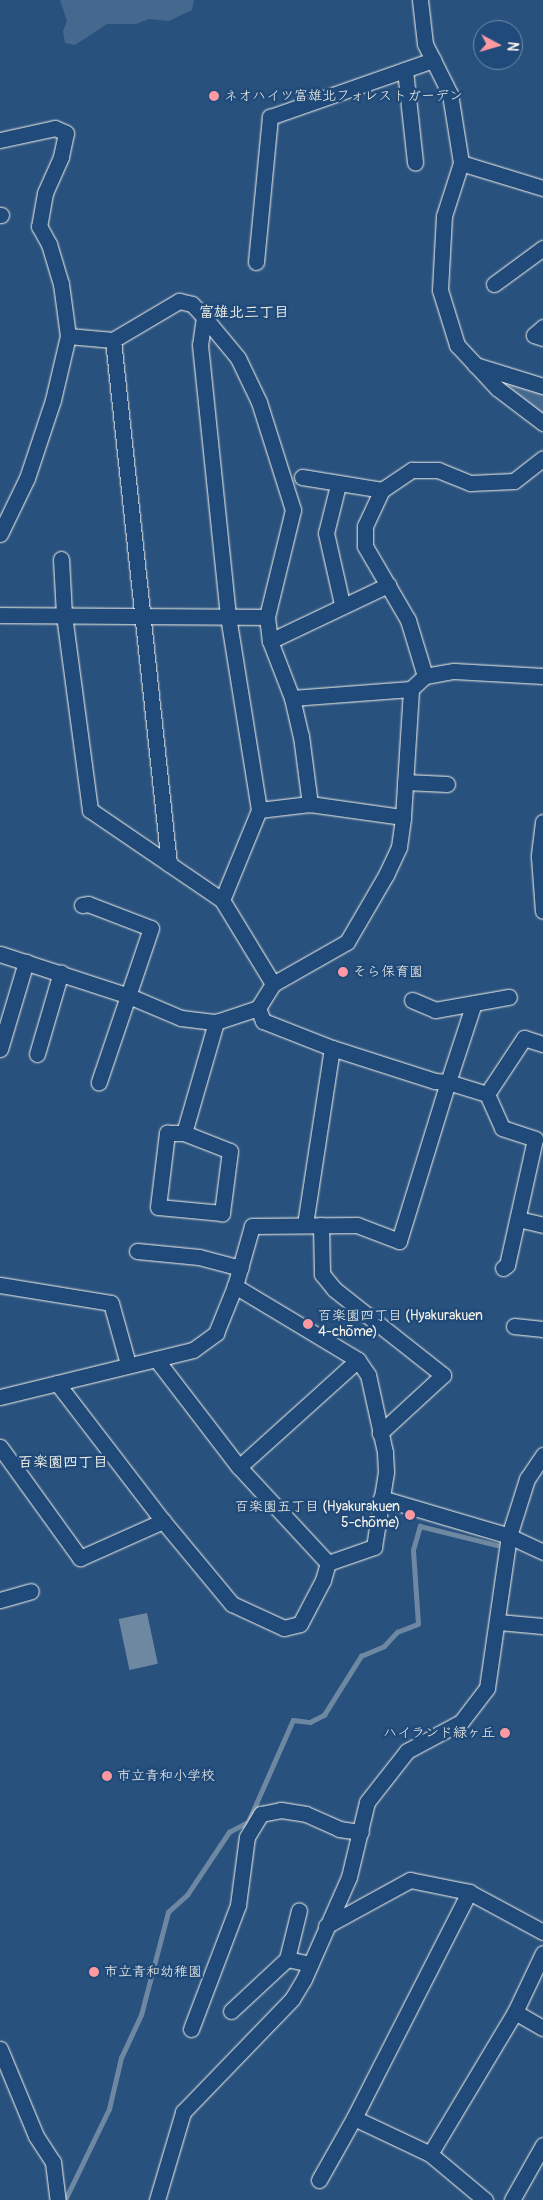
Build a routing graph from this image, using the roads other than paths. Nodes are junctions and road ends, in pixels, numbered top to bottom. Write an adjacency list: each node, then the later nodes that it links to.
1 (420, 0): 2 (street)
2 (433, 60): 3 (street); 6 (street)
3 (405, 70): 5 (street); 9 (street)
4 (0, 140): 13 (street)
5 (415, 162)
6 (461, 163): 7 (street); 16 (street)
7 (543, 188)
8 (543, 248): 10 (street)
9 (256, 262)
10 (494, 284)
11 (204, 316): 15 (street); 31 (street); 32 (street)
12 (543, 327): 14 (street)
13 (68, 336): 15 (street); 23 (street)
14 (543, 338)
15 (113, 340): 30 (street)
16 (472, 364): 17 (street); 18 (street)
17 (543, 386)
18 (543, 423)
19 (543, 458): 22 (street)
20 (302, 478): 21 (street)
21 (338, 485): 22 (street); 27 (street)
22 (382, 490): 26 (street)
23 (6, 508): 24 (street)
24 (0, 534)
25 (60, 558): 28 (street)
26 (388, 585): 27 (street); 34 (street)
27 (342, 604): 33 (street)
28 (64, 614): 29 (street); 30 (street); 44 (street)
29 (0, 615)
30 (143, 615): 31 (street); 44 (street)
31 (228, 616): 32 (street); 41 (street)
32 (267, 618): 33 (street)
33 (270, 641): 37 (street)
34 (425, 676): 35 (street); 36 (street)
35 (543, 676)
36 (411, 689): 37 (street); 38 (street)
37 (292, 698): 40 (street)
38 (405, 782): 39 (street); 42 (street)
39 (447, 784)
40 (310, 804): 41 (street); 42 (street)
41 (259, 810): 45 (street)
42 (403, 818): 51 (street)
43 (543, 829): 47 (street)
44 (169, 864): 45 (street)
45 (222, 900): 51 (street)
46 (82, 905): 52 (street)
47 (543, 912)
48 (0, 954): 49 (street)
49 (26, 962): 50 (street); 60 (street)
50 (61, 972): 52 (street); 61 (street)
51 (273, 984): 56 (street)
52 (129, 996): 57 (street); 62 (street)
53 (509, 997): 55 (street)
54 (412, 1000): 55 (street)
55 (474, 1003): 63 (street)
56 (258, 1008): 57 (street); 59 (street)
57 (216, 1022): 65 (street)
58 (543, 1044): 64 (street)
59 (332, 1048): 63 (street); 67 (street)
60 (0, 1049)
61 (37, 1054)
62 (99, 1082)
63 (448, 1082): 64 (street); 68 (street)
64 (487, 1094): 66 (street)
65 (184, 1134): 65 (street)
66 (518, 1219): 69 (street); 72 (street)
67 (305, 1225): 68 (street); 71 (street)
68 (321, 1225): 82 (street)
69 (543, 1225)
70 (137, 1251): 71 (street)
71 (241, 1268): 74 (street)
72 (503, 1268)
73 (0, 1285): 79 (street)
74 (235, 1286): 77 (street); 78 (street)
75 (514, 1326): 76 (street)
76 (543, 1329)
77 (156, 1359): 79 (street); 85 (street)
78 (358, 1360): 82 (street); 85 (street)
79 (128, 1364): 80 (street)
80 (57, 1383): 81 (street); 87 (street)
81 (0, 1397)
82 (380, 1433): 86 (street)
83 (0, 1447): 87 (street)
84 (543, 1455): 88 (street)
85 (239, 1467): 90 (street)
86 (382, 1498): 88 (street); 90 (street)
87 (163, 1521): 90 (street)
88 (510, 1536): 89 (street); 93 (street)
89 (543, 1552)
90 (328, 1563)
91 (31, 1591): 92 (street)
92 (0, 1600)
93 (498, 1622): 94 (street); 95 (street)
94 (543, 1626)
95 (361, 1832): 98 (street); 106 (street)
96 (469, 1892): 98 (street); 99 (street); 108 (street)
97 (298, 1910): 101 (street)
98 (326, 1926): 102 (street)
99 (543, 1932)
100 (543, 1953): 104 (street)
101 (287, 1959): 102 (street); 103 (street)
102 (310, 1964): 113 (street)
103 (231, 2011)
104 (515, 2012): 105 (street); 110 (street)
105 (543, 2028)
106 (191, 2029)
107 (0, 2049): 112 (street)
108 (354, 2118): 110 (street); 111 (street)
109 (543, 2145): 115 (street)
110 (430, 2154): 114 (street)
111 (319, 2180)
112 (58, 2200)
113 (157, 2200)
114 (485, 2200)
115 (512, 2200)

